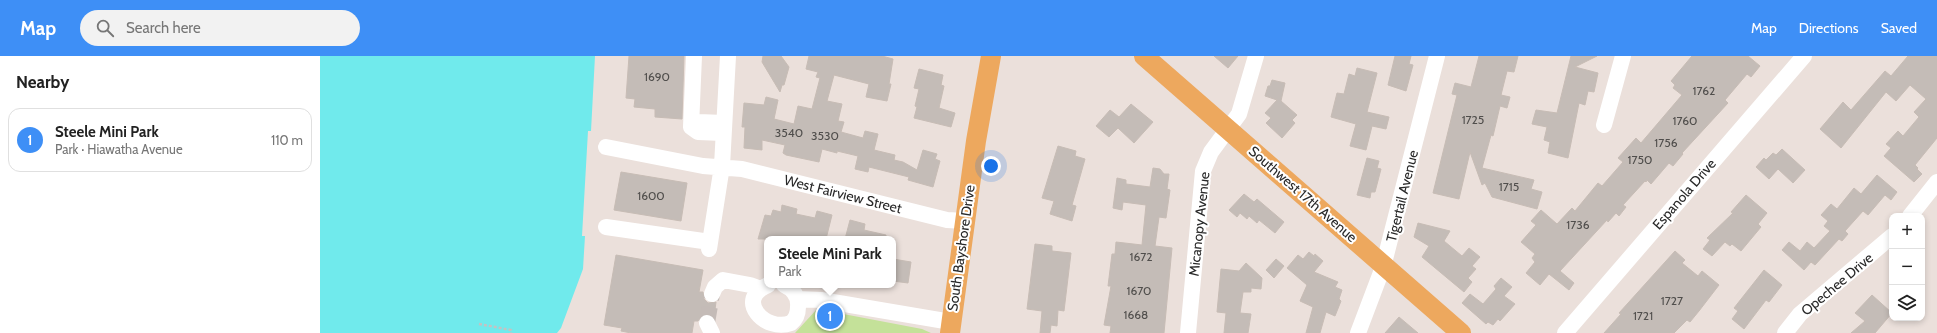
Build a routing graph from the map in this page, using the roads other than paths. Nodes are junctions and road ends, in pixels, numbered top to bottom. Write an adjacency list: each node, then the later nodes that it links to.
1 (694, 56): 10 (street)
2 (728, 56): 10 (street)
3 (991, 56): 16 (main road, South Bayshore Drive)
4 (1144, 56): 11 (main road, Southwest 17th Avenue)
5 (1256, 56): 11 (street, Micanopy Avenue)
6 (1437, 56): 19 (street, Tigertail Avenue)
7 (1624, 56): 9 (street)
8 (1804, 56): 29 (street, Espanola Drive)
9 (1604, 125)
10 (724, 128): 13 (street)
11 (1228, 129): 19 (main road, Southwest 17th Avenue); 26 (street, Micanopy Avenue)
12 (606, 147): 13 (street, West Fairview Street)
13 (722, 166): 16 (street, West Fairview Street); 17 (street)
14 (1937, 182): 15 (street)
15 (1912, 213)
16 (965, 221): 24 (main road, South Bayshore Drive)
17 (606, 227)
18 (1889, 239): 30 (street, Opechee Drive)
19 (1384, 266): 27 (street, Tigertail Avenue); 28 (main road, Southwest 17th Avenue)
20 (764, 287): 22 (street); 25 (street)
21 (789, 288): 23 (street)
22 (712, 294)
23 (798, 299): 24 (street); 25 (street)
24 (951, 328)
25 (765, 330)
26 (1188, 333)
27 (1358, 333)
28 (1462, 333)
29 (1565, 333)
30 (1785, 333)

